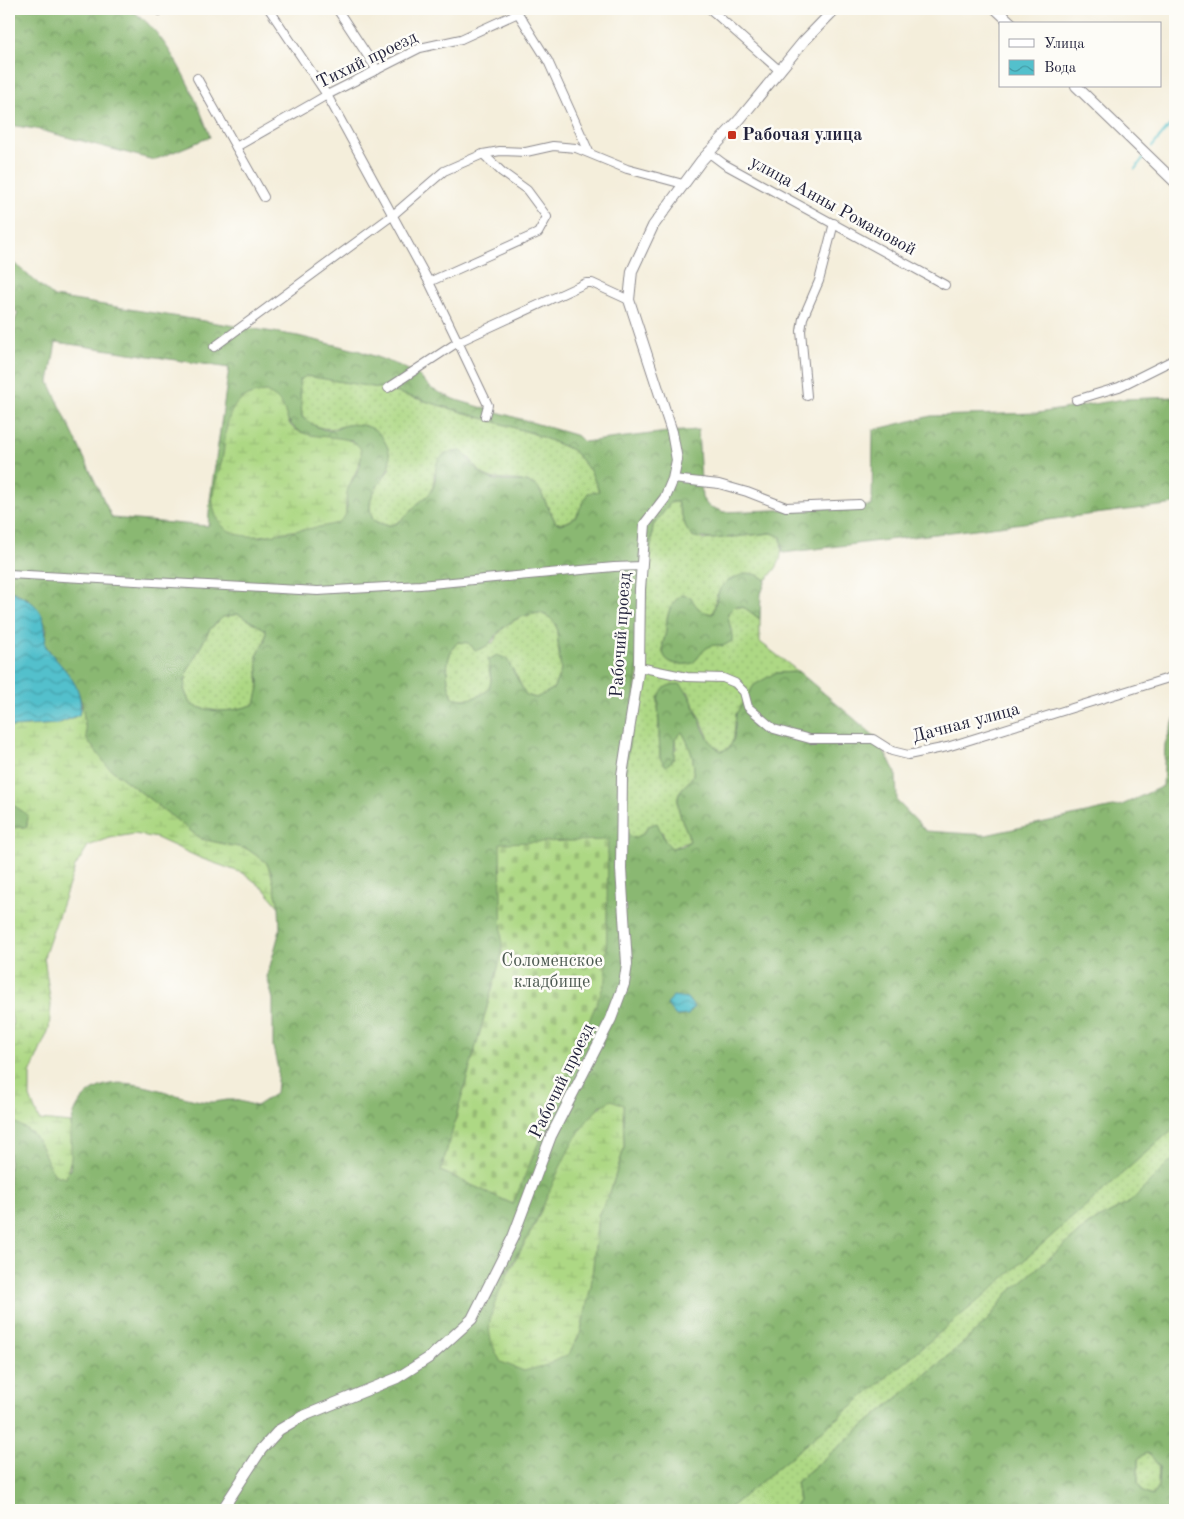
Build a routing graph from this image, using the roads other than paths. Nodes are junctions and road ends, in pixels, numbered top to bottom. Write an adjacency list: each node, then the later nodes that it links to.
1 (269, 9): 12 (street)
2 (337, 9): 8 (street)
3 (710, 9): 9 (street)
4 (835, 9): 9 (street)
5 (996, 9): 7 (street)
6 (517, 11): 8 (street, Тихий проезд); 14 (street)
7 (1010, 22)
8 (377, 70): 12 (street, Тихий проезд)
9 (780, 71): 15 (street)
10 (197, 78): 13 (street)
11 (1078, 88): 17 (street)
12 (327, 95): 13 (street, Тихий проезд); 20 (street)
13 (236, 147): 19 (street)
14 (589, 152): 16 (street); 18 (street)
15 (708, 152): 18 (street); 21 (street, улица Анны Романовой)
16 (483, 154): 20 (street); 22 (street)
17 (1175, 182)
18 (683, 184): 24 (street)
19 (264, 197)
20 (393, 215): 22 (street); 26 (street)
21 (834, 224): 23 (street, улица Анны Романовой); 29 (street)
22 (429, 282): 25 (street)
23 (945, 285)
24 (629, 300): 25 (street); 32 (street)
25 (458, 342): 28 (street); 31 (street)
26 (214, 347)
27 (1175, 359): 30 (street)
28 (388, 388)
29 (806, 396)
30 (1076, 400)
31 (485, 416)
32 (673, 479): 33 (street); 34 (street, Рабочий проезд)
33 (860, 504)
34 (642, 566): 35 (street); 36 (street, Рабочий проезд)
35 (9, 574)
36 (639, 667): 37 (street, Дачная улица); 38 (street, Рабочий проезд)
37 (1175, 676)
38 (222, 1510)

